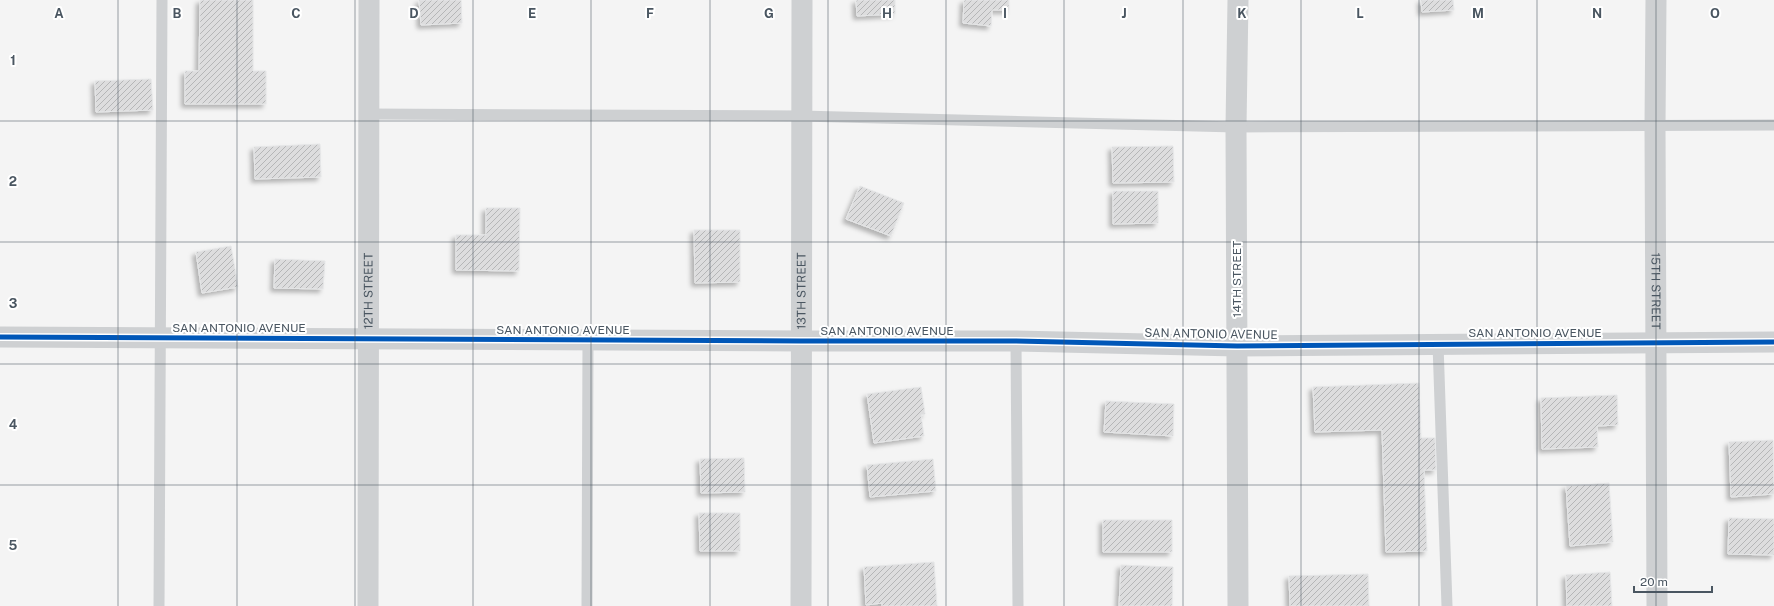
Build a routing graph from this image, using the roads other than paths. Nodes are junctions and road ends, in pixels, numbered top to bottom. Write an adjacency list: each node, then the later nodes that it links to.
1 (162, 0): 12 (lane)
2 (369, 0): 6 (street, 12TH STREET)
3 (802, 0): 7 (street, 13TH STREET)
4 (1238, 0): 10 (street, 14TH STREET)
5 (1656, 0): 9 (street, 15TH STREET)
6 (369, 114): 7 (lane); 13 (street, 12TH STREET)
7 (801, 116): 10 (lane); 15 (street, 13TH STREET)
8 (1774, 125): 9 (lane)
9 (1655, 126): 10 (lane); 17 (street, 15TH STREET)
10 (1236, 128): 20 (street, 14TH STREET)
11 (0, 337): 12 (street, SAN ANTONIO AVENUE)
12 (161, 338): 13 (street, SAN ANTONIO AVENUE); 21 (lane)
13 (368, 339): 14 (street, SAN ANTONIO AVENUE); 22 (street, 12TH STREET)
14 (588, 340): 15 (street, SAN ANTONIO AVENUE); 23 (lane)
15 (801, 341): 16 (street, SAN ANTONIO AVENUE); 24 (street, 13TH STREET)
16 (1016, 341): 20 (street, SAN ANTONIO AVENUE); 25 (lane)
17 (1656, 342): 18 (street, SAN ANTONIO AVENUE); 19 (street, SAN ANTONIO AVENUE); 28 (street, 15TH STREET)
18 (1774, 342)
19 (1438, 344): 20 (street, SAN ANTONIO AVENUE); 27 (lane)
20 (1237, 346): 26 (street, 14TH STREET)
21 (159, 606)
22 (368, 606)
23 (587, 606)
24 (801, 606)
25 (1018, 606)
26 (1238, 606)
27 (1447, 606)
28 (1657, 606)

